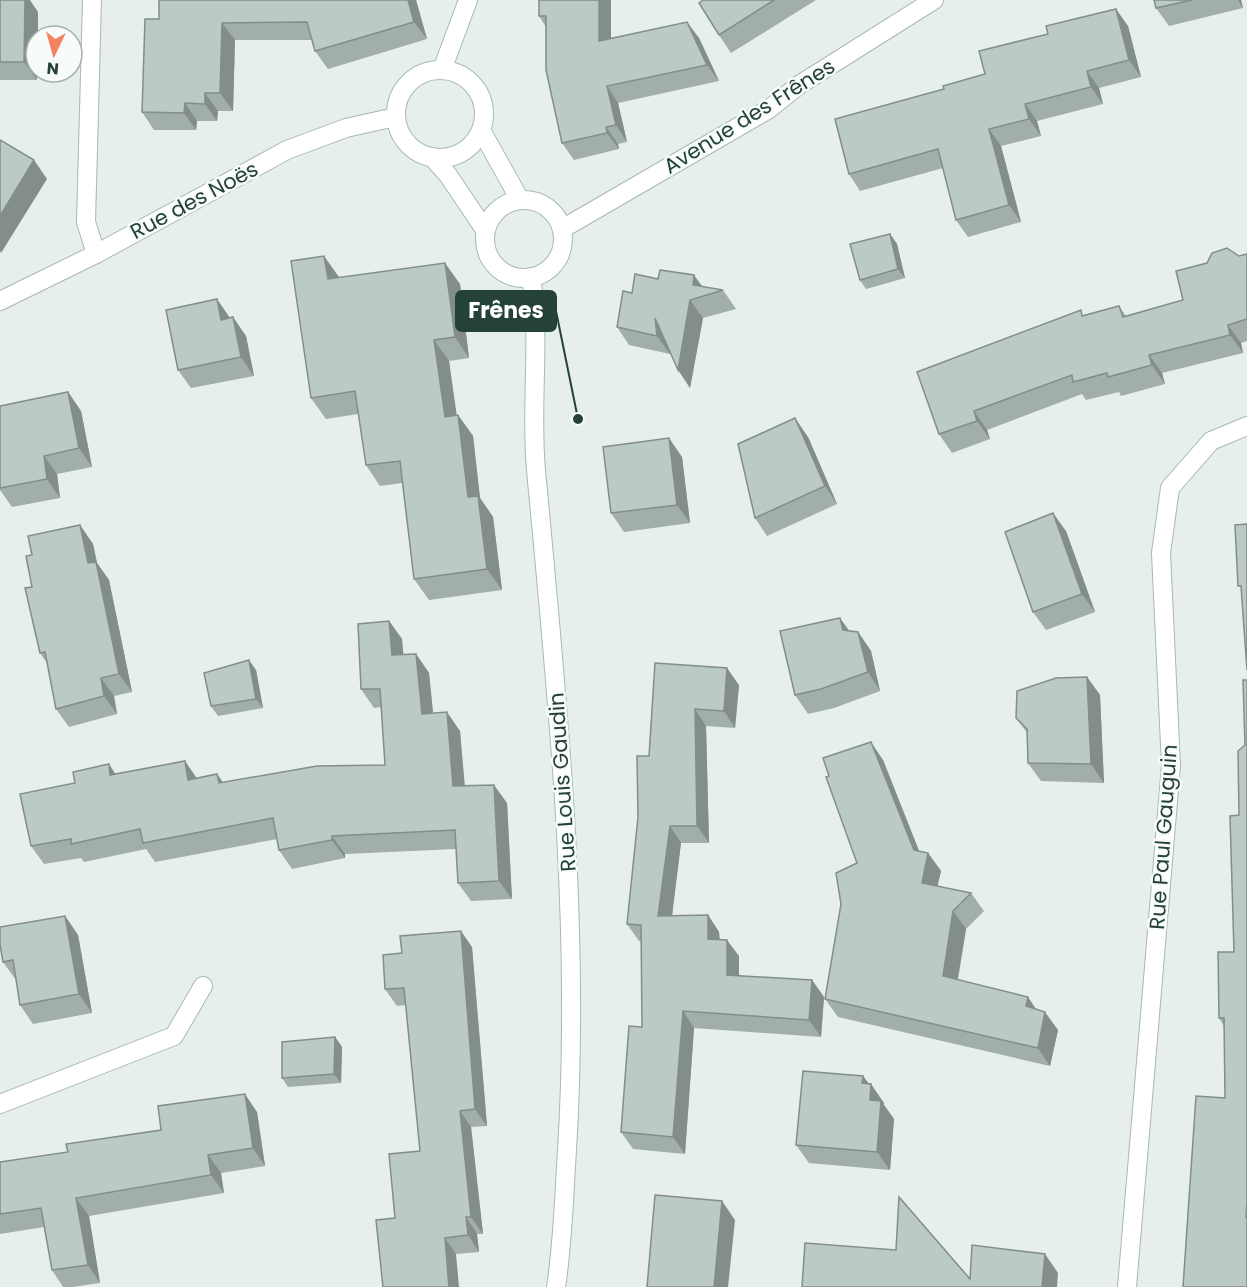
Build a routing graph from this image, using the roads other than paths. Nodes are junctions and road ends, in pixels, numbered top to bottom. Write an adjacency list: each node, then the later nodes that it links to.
1 (92, 0): 11 (street)
2 (468, 0): 4 (street)
3 (934, 0): 9 (street, Avenue des Frênes)
4 (442, 70): 5 (street); 6 (street)
5 (395, 117): 7 (street); 11 (street, Rue des Noës)
6 (481, 130): 7 (street); 8 (street)
7 (432, 157): 10 (street)
8 (520, 200): 9 (street); 10 (street)
9 (562, 229): 12 (street)
10 (485, 230): 12 (street)
11 (96, 254): 13 (street, Rue des Noës)
12 (531, 277): 17 (street, Rue Louis Gaudin)
13 (0, 301)
14 (1247, 426): 18 (street, Rue Paul Gauguin)
15 (203, 986): 16 (street)
16 (0, 1104)
17 (556, 1287)
18 (1127, 1287)

